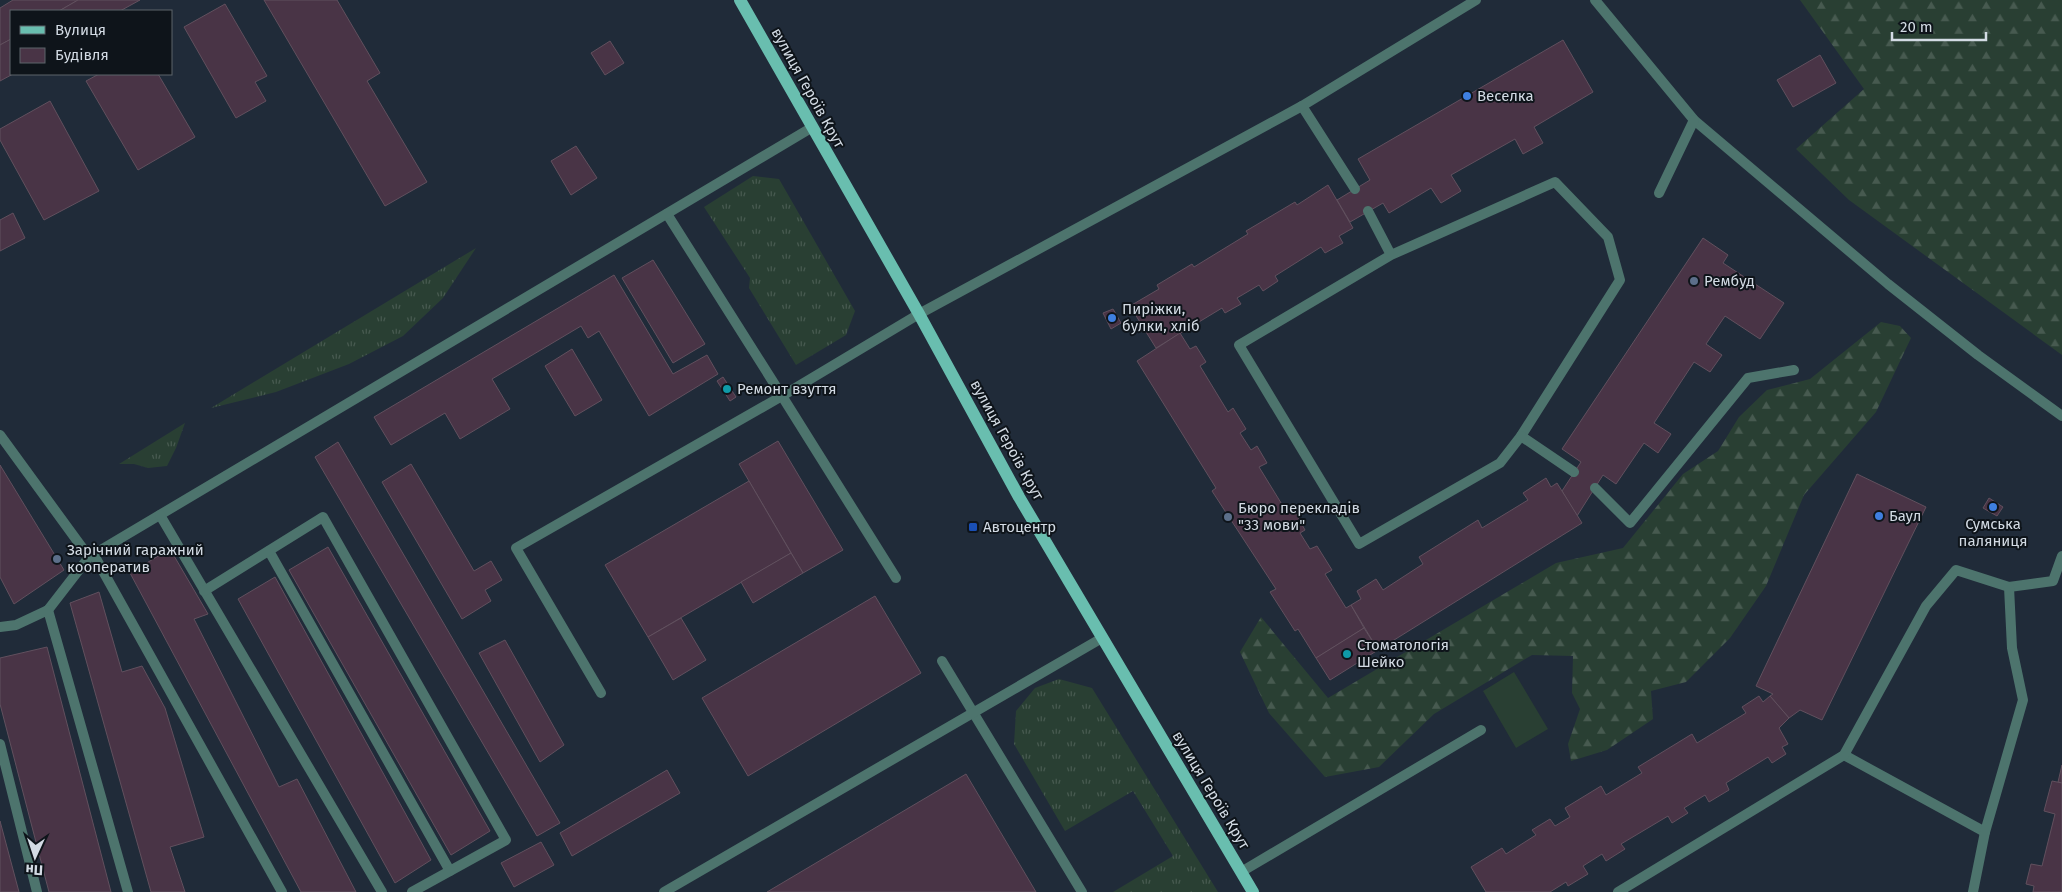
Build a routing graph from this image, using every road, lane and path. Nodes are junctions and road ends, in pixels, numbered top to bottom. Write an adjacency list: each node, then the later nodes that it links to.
1 (740, 0): 6 (main road, вулиця Героїв Крут)
2 (1476, 0): 4 (lane)
3 (1595, 0): 5 (lane)
4 (1302, 106): 7 (lane); 12 (lane)
5 (1694, 120): 8 (lane); 15 (lane)
6 (811, 128): 10 (lane); 12 (main road, вулиця Героїв Крут)
7 (1355, 189)
8 (1659, 193)
9 (1368, 211): 11 (lane)
10 (667, 214): 14 (lane); 20 (lane)
11 (1390, 255): 17 (lane); 17 (lane)
12 (919, 314): 14 (lane); 29 (main road, вулиця Героїв Крут)
13 (1794, 370): 19 (lane)
14 (782, 396): 24 (lane); 31 (lane)
15 (2062, 416)
16 (0, 436): 22 (lane)
17 (1521, 436): 18 (lane)
18 (1574, 472)
19 (1595, 488)
20 (160, 515): 22 (lane); 26 (lane)
21 (269, 551): 26 (lane); 37 (lane); 37 (lane)
22 (91, 556): 27 (lane); 41 (lane)
23 (2062, 556): 25 (lane)
24 (896, 578)
25 (2009, 587): 35 (lane); 36 (lane)
26 (204, 591): 42 (lane)
27 (48, 610): 28 (lane); 40 (lane)
28 (0, 627)
29 (1102, 638): 32 (lane); 38 (main road, вулиця Героїв Крут)
30 (942, 662): 32 (lane)
31 (601, 693)
32 (973, 713): 44 (lane); 45 (lane)
33 (1481, 730): 38 (lane)
34 (0, 744): 39 (lane)
35 (1844, 755): 36 (lane); 47 (lane)
36 (1985, 832): 48 (lane)
37 (450, 871): 43 (lane)
38 (1241, 872): 46 (main road, вулиця Героїв Крут)
39 (37, 892)
40 (128, 892)
41 (282, 892)
42 (382, 892)
43 (412, 892)
44 (664, 892)
45 (1082, 892)
46 (1253, 892)
47 (1618, 892)
48 (1973, 892)

